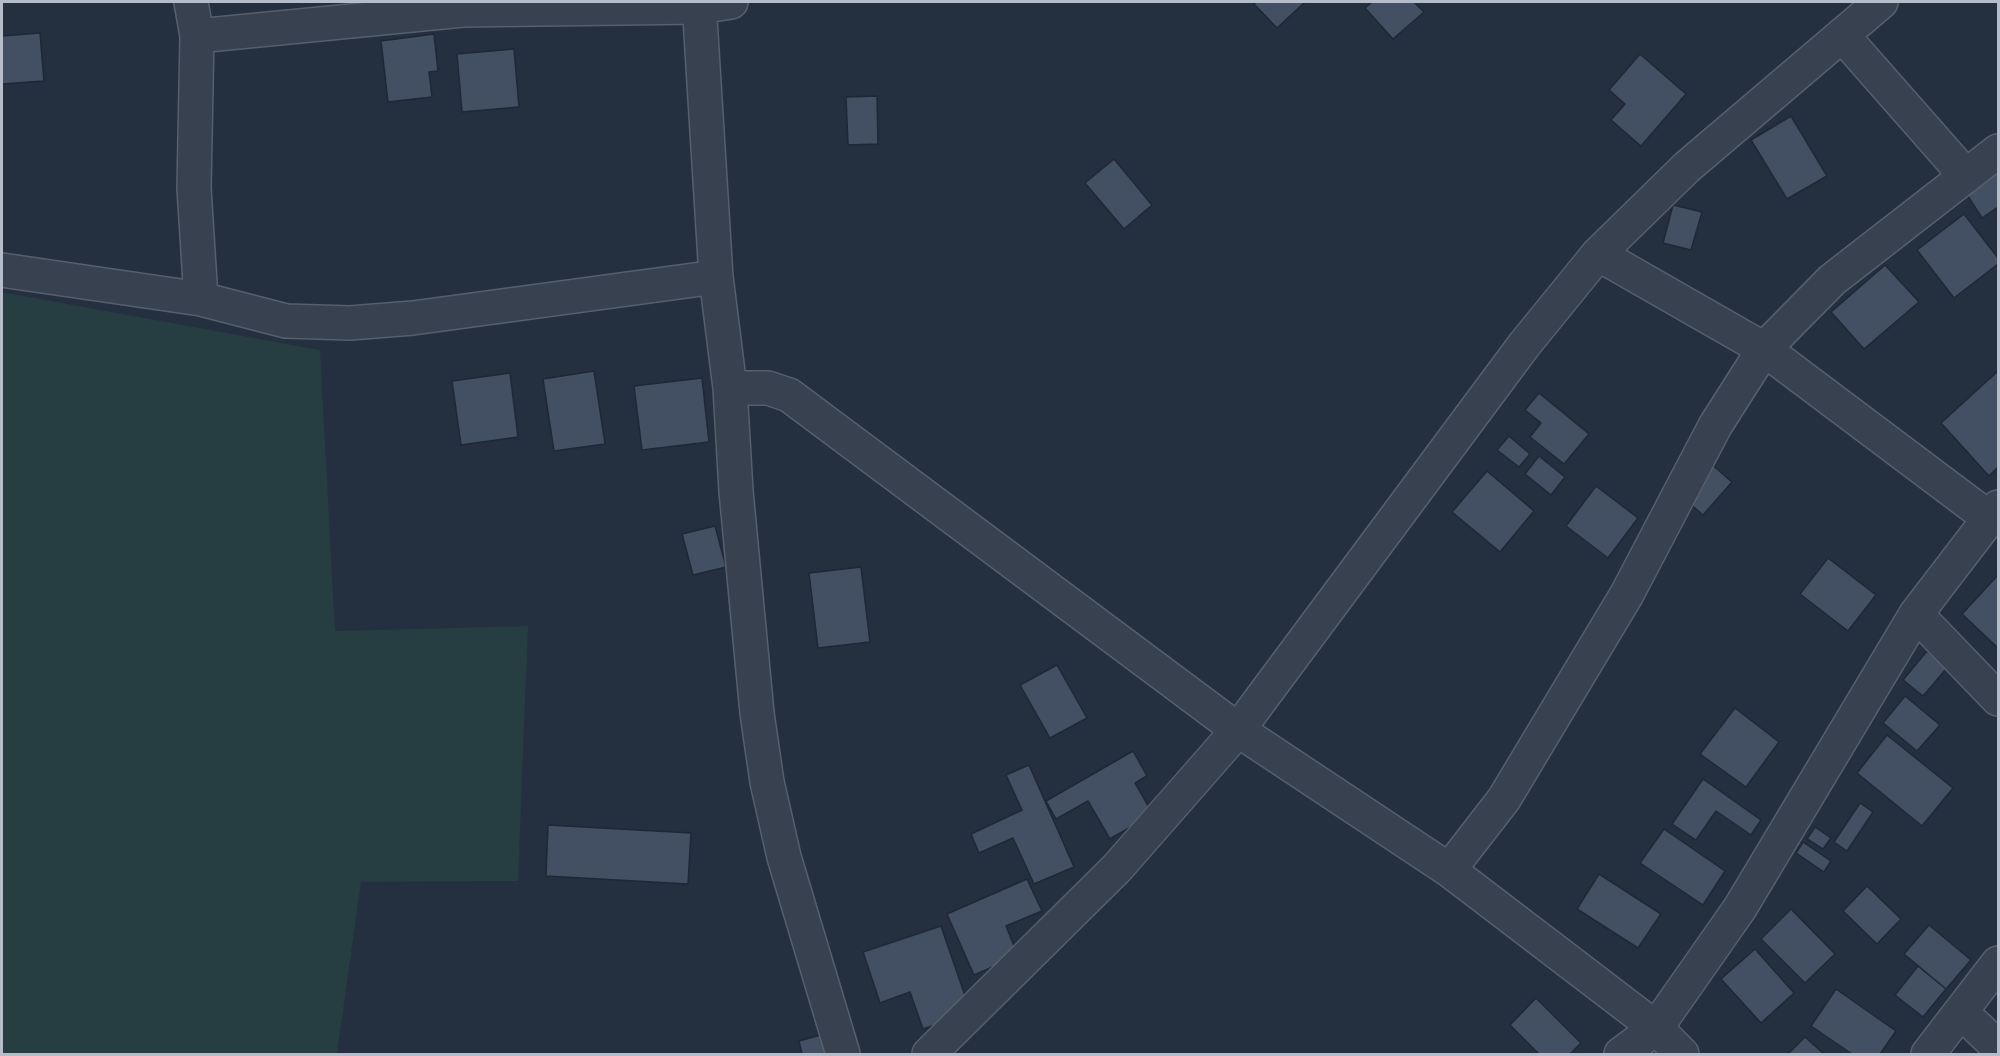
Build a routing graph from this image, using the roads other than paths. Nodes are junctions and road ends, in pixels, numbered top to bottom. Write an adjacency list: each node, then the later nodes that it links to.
1 (191, 2): 6 (street)
2 (1881, 2): 5 (street)
3 (710, 3): 4 (street); 11 (street)
4 (462, 6): 6 (street)
5 (1842, 35): 8 (street); 9 (street)
6 (197, 36): 12 (street)
7 (1998, 151): 8 (street)
8 (1966, 176): 13 (street)
9 (1598, 254): 13 (street); 18 (street)
10 (2, 270): 12 (street)
11 (716, 278): 12 (street); 14 (street)
12 (201, 299)
13 (1764, 349): 15 (street); 19 (street)
14 (730, 388): 18 (street); 24 (street)
15 (1994, 512): 16 (street)
16 (1916, 614): 17 (street); 22 (street)
17 (1998, 699)
18 (1238, 730): 19 (street); 25 (street)
19 (1449, 870): 22 (street)
20 (1998, 963): 21 (street)
21 (1961, 1012): 23 (street); 28 (street)
22 (1656, 1028): 26 (street); 27 (street)
23 (1998, 1047)
24 (843, 1054)
25 (929, 1054)
26 (1621, 1054)
27 (1682, 1054)
28 (1929, 1054)

